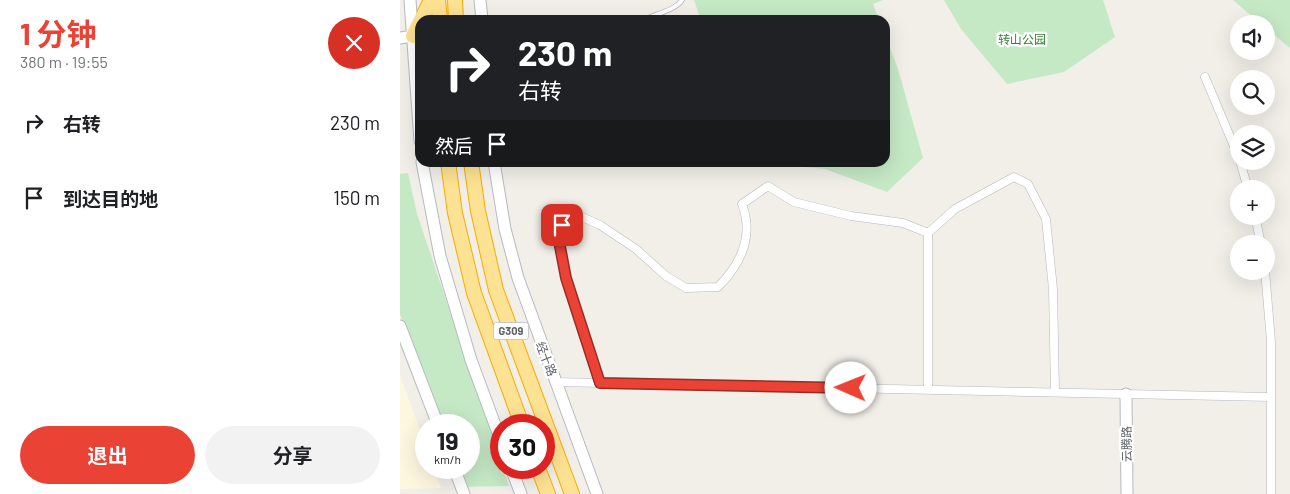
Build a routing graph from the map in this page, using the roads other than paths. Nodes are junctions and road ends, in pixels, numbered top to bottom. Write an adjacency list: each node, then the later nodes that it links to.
1 (410, 0): 13 (main road)
2 (431, 0): 7 (highway)
3 (438, 0): 8 (highway)
4 (455, 0): 9 (highway)
5 (480, 0): 10 (main road)
6 (682, 0): 11 (lane)
7 (423, 15)
8 (440, 15)
9 (456, 15)
10 (482, 15)
11 (652, 15)
12 (415, 26): 13 (highway)
13 (404, 37): 15 (main road)
14 (1205, 77): 16 (street)
15 (415, 108)
16 (1230, 138)
17 (423, 167): 31 (main road)
18 (449, 167): 32 (highway, G309)
19 (472, 167): 39 (highway, 经十路 / G309)
20 (495, 167): 24 (main road, 经十路)
21 (928, 233): 25 (street); 26 (street); 27 (street)
22 (1266, 280): 29 (street)
23 (400, 326): 30 (main road)
24 (555, 382): 25 (street); 40 (main road, 经十路)
25 (600, 383): 26 (street)
26 (928, 390): 27 (street)
27 (1055, 392): 28 (street)
28 (1126, 394): 29 (street); 41 (main road, 云腾路)
29 (1270, 397): 42 (street)
30 (434, 414)
31 (491, 414)
32 (518, 414)
33 (458, 479): 36 (main road)
34 (515, 479): 37 (main road)
35 (542, 479): 38 (highway)
36 (464, 494)
37 (521, 494)
38 (548, 494)
39 (572, 494)
40 (597, 494)
41 (1127, 494)
42 (1271, 494)

